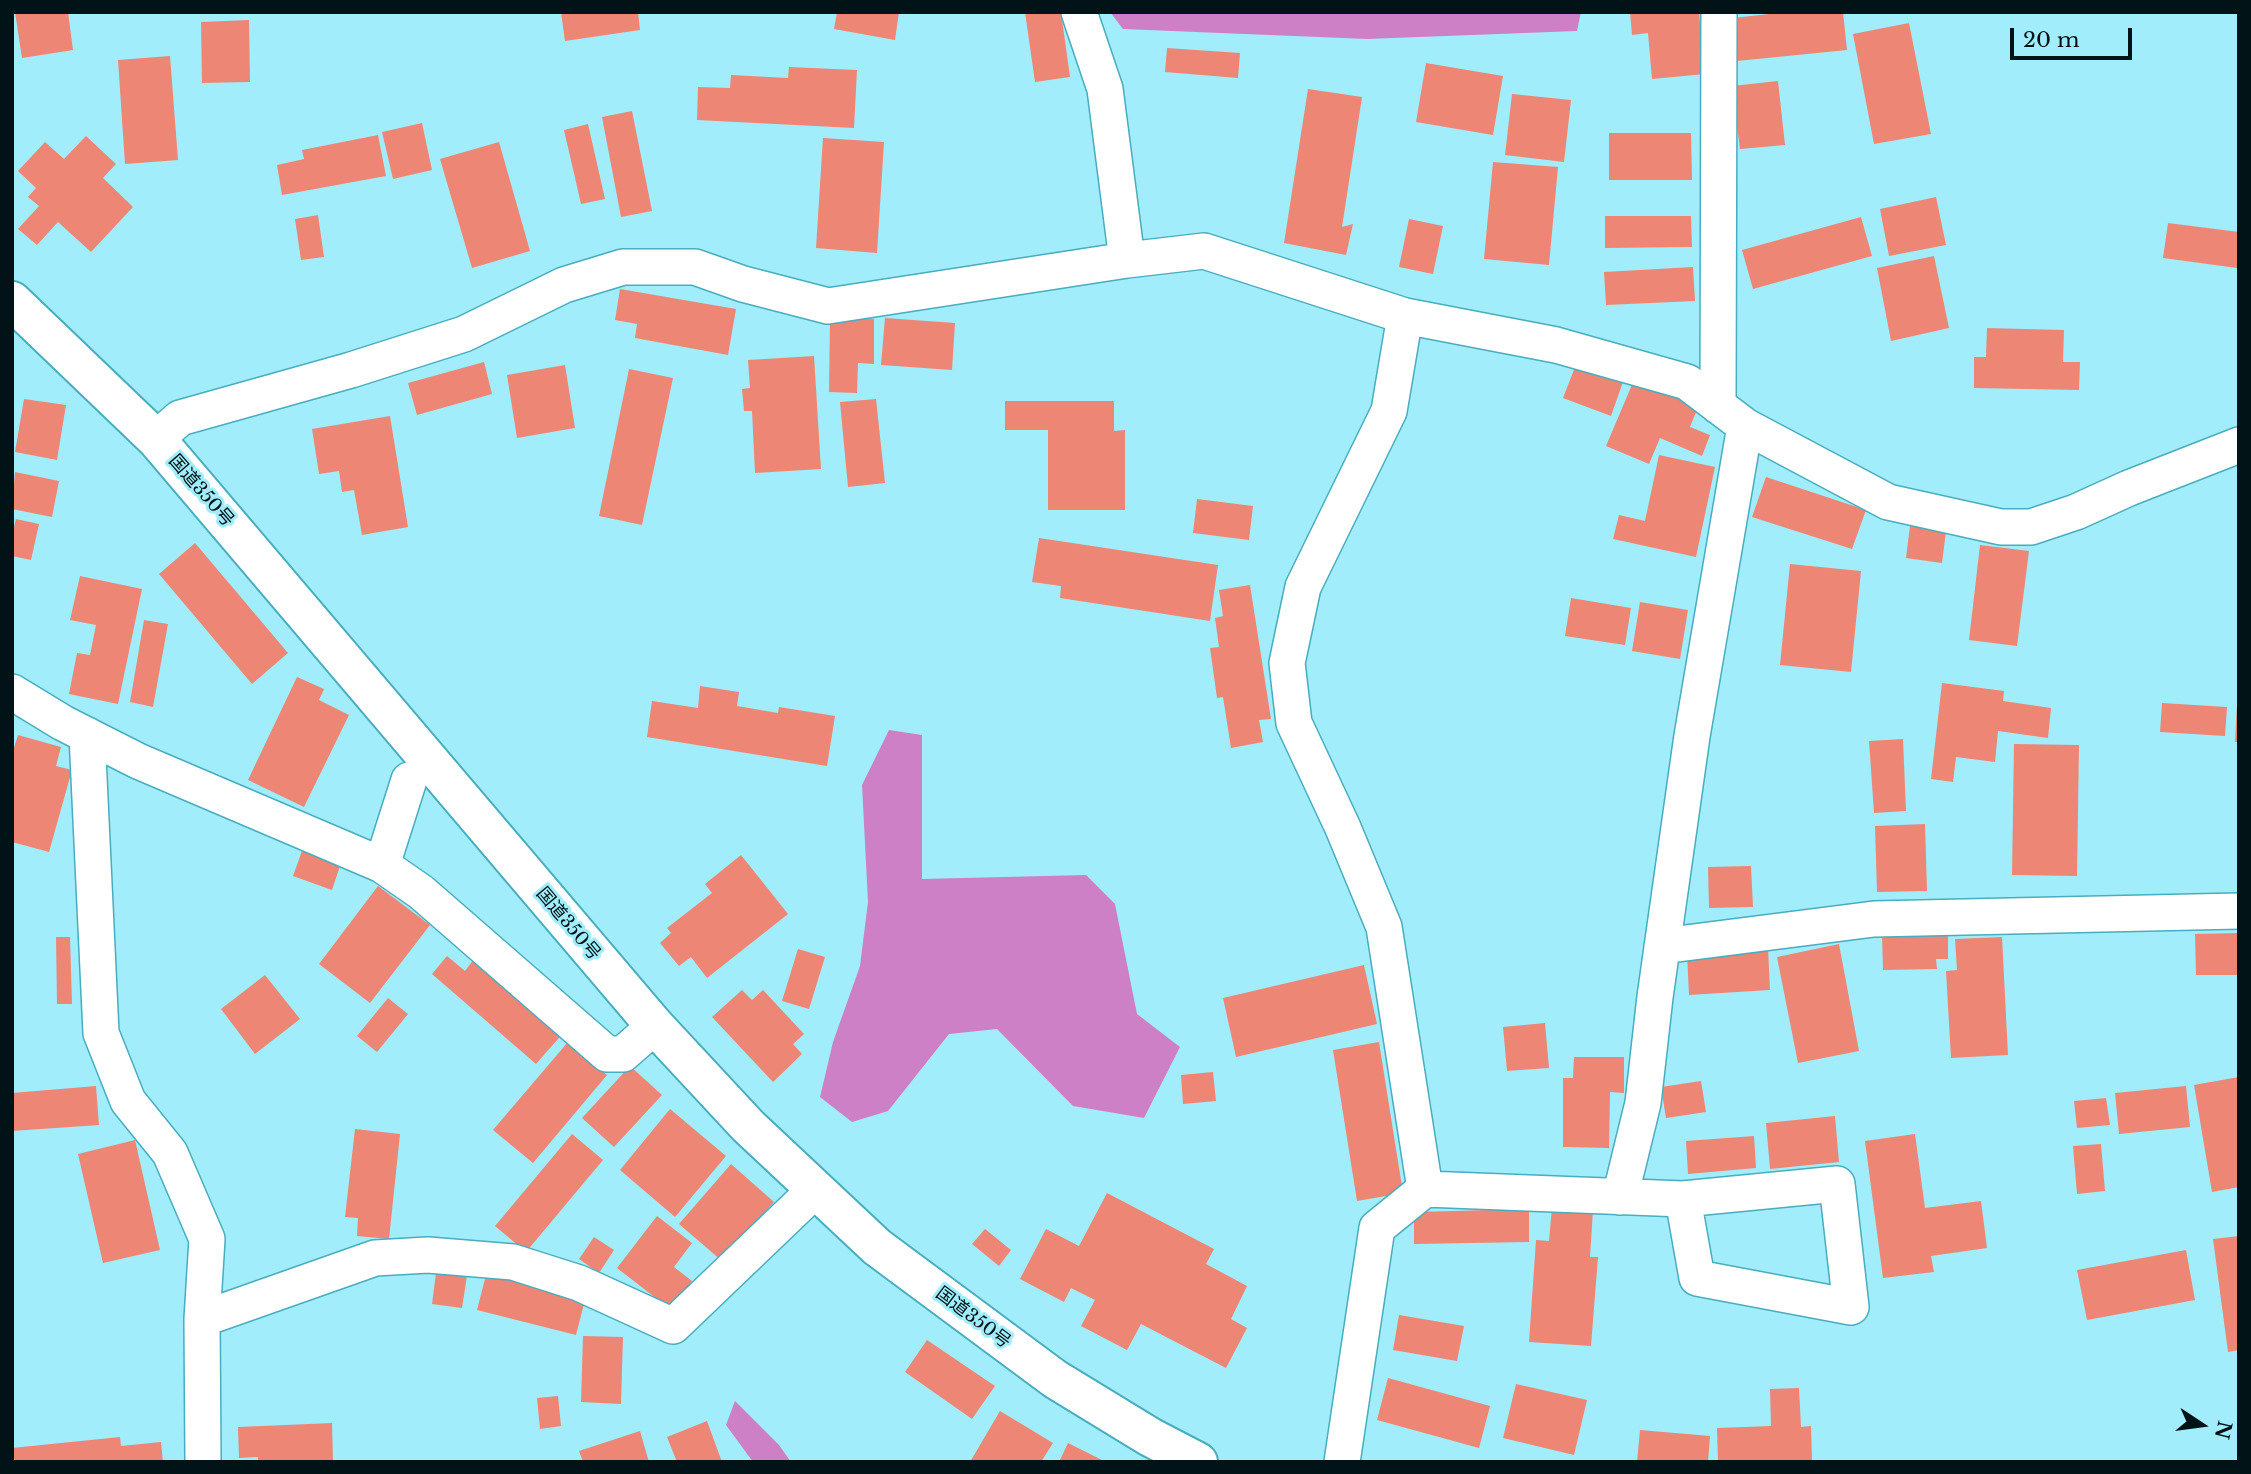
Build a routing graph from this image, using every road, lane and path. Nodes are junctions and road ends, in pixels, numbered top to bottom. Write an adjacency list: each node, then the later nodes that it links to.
1 (1079, 12): 3 (street)
2 (1718, 12): 6 (street)
3 (1127, 260): 5 (street); 7 (street)
4 (12, 301): 7 (highway, 国道350号)
5 (1405, 316): 6 (street); 16 (street)
6 (1731, 416): 8 (street); 14 (street)
7 (156, 439): 15 (highway, 国道350号)
8 (2239, 446)
9 (12, 692): 10 (street)
10 (87, 735): 12 (street); 20 (street)
11 (409, 780): 12 (street)
12 (382, 865): 15 (street)
13 (2239, 911): 14 (street)
14 (1662, 946): 18 (street)
15 (655, 1026): 17 (highway, 国道350号)
16 (1425, 1189): 18 (street); 23 (street)
17 (815, 1190): 20 (street); 22 (highway, 国道350号)
18 (1620, 1197): 19 (street)
19 (1683, 1199): 19 (street)
20 (202, 1319): 21 (street)
21 (202, 1462)
22 (1198, 1462)
23 (1342, 1462)

